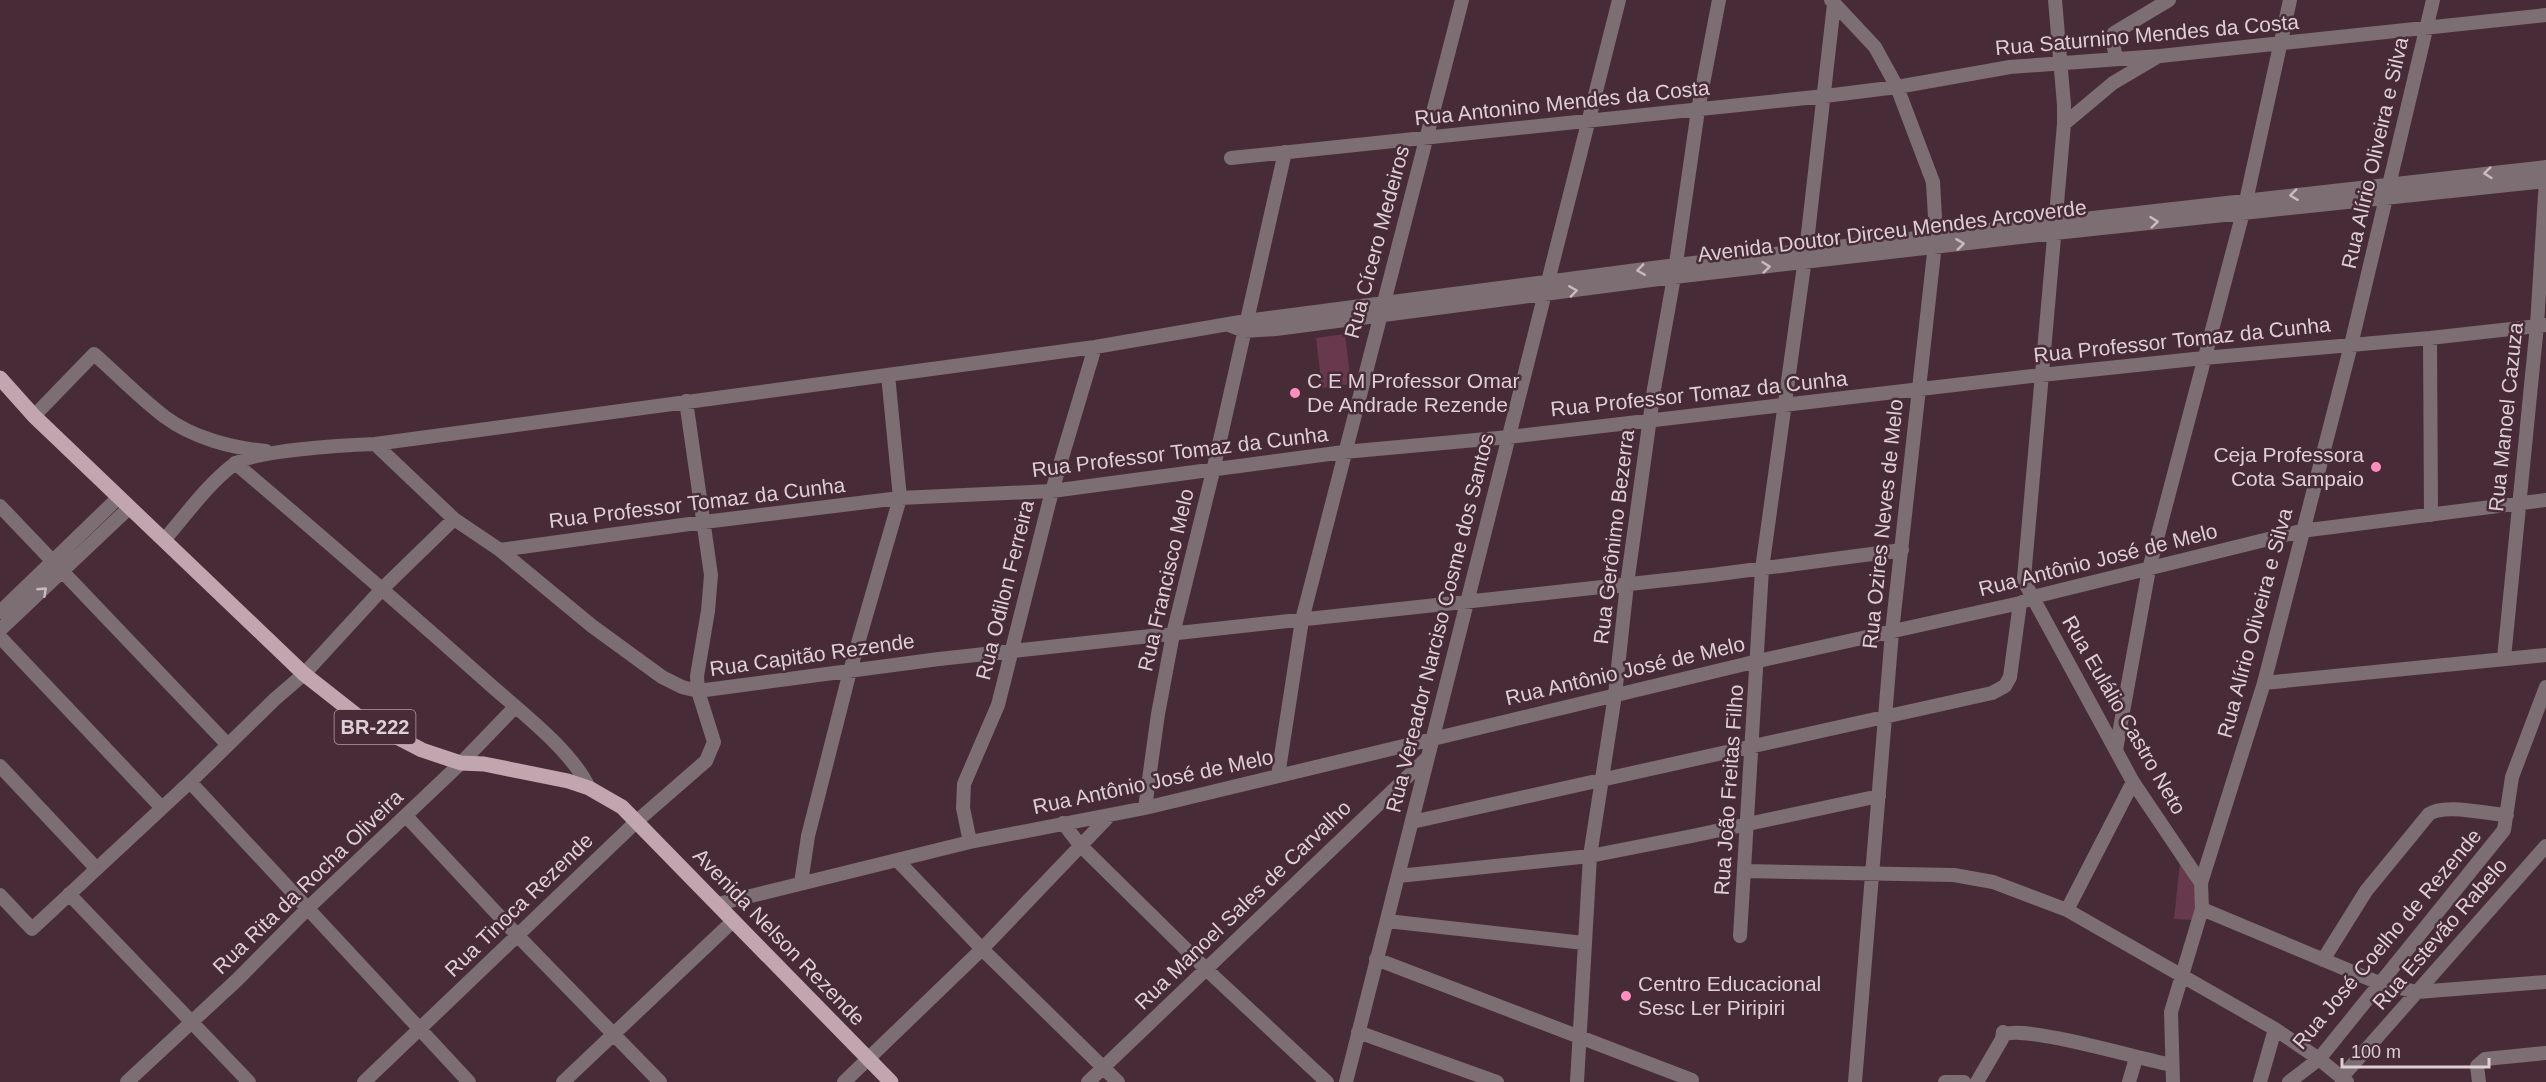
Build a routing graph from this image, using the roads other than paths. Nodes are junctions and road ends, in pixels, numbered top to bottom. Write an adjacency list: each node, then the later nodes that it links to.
1 (1462, 0): 20 (street, Rua Cícero Medeiros)
2 (1619, 0): 18 (street, Rua Vereador Narciso Cosme dos Santos)
3 (1719, 0): 17 (street, Rua Gerônimo Bezerra)
4 (2055, 0): 14 (street, Rua Eulálio Castro Neto)
5 (2169, 0): 13 (street)
6 (2290, 0): 11 (street)
7 (2433, 0): 10 (street, Rua Alírio Oliveira e Silva)
8 (1833, 2): 15 (street, Rua Ozires Neves de Melo); 16 (street, Rua João Freitas Filho)
9 (2546, 15): 10 (street, Rua Saturnino Mendes da Costa)
10 (2426, 27): 11 (street, Rua Saturnino Mendes da Costa); 25 (street, Rua Alírio Oliveira e Silva)
11 (2279, 44): 12 (street, Rua Saturnino Mendes da Costa); 26 (street)
12 (2160, 56): 13 (street, Rua Saturnino Mendes da Costa); 19 (street)
13 (2116, 57): 14 (street, Rua Saturnino Mendes da Costa)
14 (2060, 62): 15 (street, Rua Saturnino Mendes da Costa); 19 (street, Rua Eulálio Castro Neto)
15 (1897, 87): 16 (street, Rua Antonino Mendes da Costa); 28 (street, Rua Ozires Neves de Melo)
16 (1825, 96): 17 (street, Rua Antonino Mendes da Costa); 29 (street, Rua João Freitas Filho)
17 (1698, 110): 18 (street, Rua Antonino Mendes da Costa); 30 (street, Rua Gerônimo Bezerra)
18 (1588, 120): 20 (street, Rua Antonino Mendes da Costa); 31 (street, Rua Vereador Narciso Cosme dos Santos)
19 (2064, 124): 27 (street, Rua Eulálio Castro Neto)
20 (1426, 138): 21 (street, Rua Antonino Mendes da Costa); 32 (street, Rua Cícero Medeiros)
21 (1285, 152): 22 (street, Rua Antonino Mendes da Costa); 34 (street, Rua Francisco Melo)
22 (1231, 158)
23 (2546, 166): 25 (street, Avenida Doutor Dirceu Mendes Arcoverde, one-way to 25)
24 (2546, 180): 25 (street, Avenida Doutor Dirceu Mendes Arcoverde); 33 (street, Rua Manoel Cazuza)
25 (2387, 191): 26 (street, Avenida Doutor Dirceu Mendes Arcoverde); 36 (street, Rua Alírio Oliveira e Silva)
26 (2244, 207): 27 (street, Avenida Doutor Dirceu Mendes Arcoverde); 38 (street)
27 (2055, 227): 28 (street, Avenida Doutor Dirceu Mendes Arcoverde); 40 (street, Rua Eulálio Castro Neto)
28 (1936, 241): 29 (street, Avenida Doutor Dirceu Mendes Arcoverde); 42 (street, Rua Ozires Neves de Melo)
29 (1805, 257): 30 (street, Avenida Doutor Dirceu Mendes Arcoverde); 44 (street, Rua João Freitas Filho)
30 (1675, 271): 31 (street, Avenida Doutor Dirceu Mendes Arcoverde); 46 (street, Rua Gerônimo Bezerra)
31 (1546, 289): 32 (street, Avenida Doutor Dirceu Mendes Arcoverde); 47 (street, Rua Vereador Narciso Cosme dos Santos)
32 (1381, 310): 34 (street, Avenida Doutor Dirceu Mendes Arcoverde); 49 (street, Rua Cícero Medeiros)
33 (2541, 325): 35 (street, Rua Professor Tomaz da Cunha); 57 (street, Rua Manoel Cazuza)
34 (1245, 326): 37 (street); 52 (street, Rua Francisco Melo)
35 (2430, 338): 36 (street, Rua Professor Tomaz da Cunha); 59 (street)
36 (2351, 345): 38 (street, Rua Professor Tomaz da Cunha); 62 (street, Rua Alírio Oliveira e Silva)
37 (1095, 347): 39 (street); 53 (street, Rua Odilon Ferreira)
38 (2204, 358): 40 (street, Rua Professor Tomaz da Cunha); 68 (street)
39 (888, 375): 43 (street); 54 (street)
40 (2042, 375): 42 (street, Rua Professor Tomaz da Cunha); 72 (street, Rua Eulálio Castro Neto)
41 (0, 378): 45 (main road, BR-222)
42 (1918, 390): 44 (street, Rua Professor Tomaz da Cunha); 65 (street, Rua Ozires Neves de Melo)
43 (686, 401): 48 (street); 61 (street)
44 (1783, 405): 46 (street, Rua Professor Tomaz da Cunha); 67 (street, Rua João Freitas Filho)
45 (34, 416): 50 (street); 56 (main road, BR-222)
46 (1650, 421): 47 (street, Rua Professor Tomaz da Cunha); 70 (street, Rua Gerônimo Bezerra)
47 (1509, 437): 49 (street, Rua Professor Tomaz da Cunha); 73 (street, Rua Vereador Narciso Cosme dos Santos)
48 (375, 444): 50 (street); 60 (street, Rua Capitão Rezende)
49 (1344, 452): 52 (street, Rua Professor Tomaz da Cunha); 76 (street, Rua Cícero Medeiros)
50 (282, 453): 51 (street)
51 (236, 463): 63 (street); 71 (street)
52 (1213, 471): 53 (street, Rua Professor Tomaz da Cunha); 79 (street, Rua Francisco Melo)
53 (1052, 491): 54 (street, Rua Professor Tomaz da Cunha); 81 (street, Rua Odilon Ferreira)
54 (900, 498): 61 (street, Rua Professor Tomaz da Cunha); 85 (street)
55 (2546, 500): 57 (street, Rua Antônio José de Melo)
56 (124, 503): 63 (main road, BR-222); 66 (street); 69 (street)
57 (2518, 504): 59 (street, Rua Antônio José de Melo); 83 (street, Rua Manoel Cazuza)
58 (0, 506): 66 (street)
59 (2432, 515): 62 (street, Rua Antônio José de Melo)
60 (454, 519): 64 (street, Rua Capitão Rezende); 71 (street)
61 (704, 522): 64 (street, Rua Professor Tomaz da Cunha); 89 (street)
62 (2301, 531): 68 (street, Rua Antônio José de Melo); 87 (street, Rua Alírio Oliveira e Silva)
63 (164, 540): 86 (main road, BR-222)
64 (500, 550): 89 (street, Rua Capitão Rezende)
65 (1902, 550): 67 (street, Rua Capitão Rezende); 78 (street, Rua Ozires Neves de Melo)
66 (52, 562): 69 (street); 75 (street)
67 (1762, 569): 70 (street, Rua Capitão Rezende); 84 (street, Rua João Freitas Filho)
68 (2149, 569): 72 (street, Rua Antônio José de Melo); 96 (street)
69 (62, 573): 77 (street, one-way to 69); 94 (street)
70 (1627, 584): 73 (street, Rua Capitão Rezende); 90 (street, Rua Gerônimo Bezerra)
71 (383, 588): 86 (street); 91 (street)
72 (2033, 597): 74 (street, Rua Antônio José de Melo); 96 (street, Rua Eulálio Castro Neto)
73 (1468, 602): 76 (street, Rua Capitão Rezende); 93 (street, Rua Vereador Narciso Cosme dos Santos)
74 (2020, 603): 78 (street, Rua Antônio José de Melo); 92 (street)
75 (0, 612)
76 (1302, 620): 79 (street, Rua Capitão Rezende); 100 (street, Rua Cícero Medeiros)
77 (0, 630)
78 (1892, 632): 84 (street, Rua Antônio José de Melo); 92 (street, Rua Ozires Neves de Melo)
79 (1173, 634): 81 (street, Rua Capitão Rezende); 107 (street, Rua Francisco Melo)
80 (0, 637): 106 (street)
81 (1012, 651): 85 (street, Rua Capitão Rezende); 115 (street, Rua Odilon Ferreira)
82 (2546, 655): 83 (street)
83 (2504, 658): 87 (street)
84 (1758, 661): 90 (street, Rua Antônio José de Melo); 95 (street, Rua João Freitas Filho)
85 (850, 671): 89 (street, Rua Capitão Rezende); 124 (street)
86 (304, 674): 94 (street); 98 (main road, BR-222)
87 (2264, 683): 125 (street, Rua Alírio Oliveira e Silva)
88 (2546, 687): 109 (street, Rua José Coelho de Rezende)
89 (698, 691): 111 (street, Rua Tinoca Rezende)
90 (1615, 695): 93 (street, Rua Antônio José de Melo); 101 (street, Rua Gerônimo Bezerra)
91 (515, 707): 98 (street, Rua Rita da Rocha Oliveira); 104 (street)
92 (1886, 717): 95 (street); 105 (street, Rua Ozires Neves de Melo)
93 (1433, 739): 97 (street, Rua Vereador Narciso Cosme dos Santos); 100 (street, Rua Antônio José de Melo)
94 (228, 745): 102 (street)
95 (1753, 747): 101 (street); 114 (street, Rua João Freitas Filho)
96 (2116, 750): 103 (street, Rua Eulálio Castro Neto)
97 (1427, 758): 112 (street, Rua Vereador Narciso Cosme dos Santos); 140 (street, Rua Manoel Sales de Carvalho)
98 (461, 763): 104 (main road, BR-222); 110 (street, Rua Rita da Rocha Oliveira)
99 (0, 766): 120 (street)
100 (1278, 776): 107 (street, Rua Antônio José de Melo)
101 (1601, 779): 112 (street); 118 (street, Rua Gerônimo Bezerra)
102 (190, 782): 106 (street); 129 (street)
103 (2133, 782): 125 (street, Rua Eulálio Castro Neto); 131 (street)
104 (589, 788): 111 (main road, BR-222)
105 (1879, 796): 114 (street); 122 (street, Rua Ozires Neves de Melo)
106 (161, 807): 120 (street)
107 (1145, 808): 108 (street, Rua Antônio José de Melo)
108 (1110, 815): 113 (street, Rua Antônio José de Melo); 116 (street)
109 (2507, 815): 139 (street); 143 (street, Rua José Coelho de Rezende)
110 (406, 816): 129 (street, Rua Rita da Rocha Oliveira); 134 (street)
111 (638, 821): 128 (main road, Avenida Nelson Rezende / BR-222); 134 (street, Rua Tinoca Rezende)
112 (1412, 822): 123 (street, Rua Vereador Narciso Cosme dos Santos)
113 (1063, 823): 115 (street, Rua Antônio José de Melo); 116 (street)
114 (1745, 824): 118 (street); 121 (street, Rua João Freitas Filho)
115 (970, 842): 119 (street, Rua Antônio José de Melo)
116 (1080, 845): 137 (street); 140 (street)
117 (2546, 846): 144 (street, Rua Estevão Rabelo)
118 (1590, 856): 123 (street); 136 (street, Rua Gerônimo Bezerra)
119 (897, 860): 124 (street, Rua Antônio José de Melo); 137 (street)
120 (96, 868): 127 (street)
121 (1745, 872): 122 (street); 135 (street, Rua João Freitas Filho)
122 (1872, 873): 131 (street); 174 (street, Rua Ozires Neves de Melo)
123 (1398, 876): 133 (street, Rua Vereador Narciso Cosme dos Santos)
124 (801, 883): 128 (street, Rua Antônio José de Melo)
125 (2201, 883): 130 (street, Rua Alírio Oliveira e Silva)
126 (0, 894): 127 (street)
127 (69, 894): 145 (street)
128 (718, 904): 132 (main road, Avenida Nelson Rezende / BR-222)
129 (308, 908): 145 (street, Rua Rita da Rocha Oliveira); 147 (street)
130 (2202, 909): 139 (street); 141 (street, Rua Alírio Oliveira e Silva)
131 (2067, 910): 141 (street)
132 (733, 921): 149 (street); 153 (main road, Avenida Nelson Rezende / BR-222)
133 (1387, 921): 136 (street); 138 (street, Rua Vereador Narciso Cosme dos Santos)
134 (517, 935): 147 (street, Rua Tinoca Rezende); 149 (street)
135 (1740, 936)
136 (1584, 943): 150 (street, Rua Gerônimo Bezerra)
137 (982, 949): 153 (street); 156 (street)
138 (1376, 959): 148 (street, Rua Vereador Narciso Cosme dos Santos); 150 (street)
139 (2323, 960): 143 (street)
140 (1207, 970): 156 (street, Rua Manoel Sales de Carvalho); 170 (street)
141 (2181, 974): 146 (street); 155 (street, Rua Alírio Oliveira e Silva)
142 (2546, 982): 144 (street)
143 (2379, 983): 144 (street); 154 (street, Rua José Coelho de Rezende)
144 (2417, 992): 158 (street, Rua Estevão Rabelo)
145 (194, 1022): 160 (street, Rua Rita da Rocha Oliveira); 161 (street)
146 (2275, 1029): 154 (street); 180 (street)
147 (419, 1030): 162 (street, Rua Tinoca Rezende); 163 (street)
148 (1358, 1032): 171 (street, Rua Vereador Narciso Cosme dos Santos); 172 (street)
149 (615, 1035): 164 (street); 165 (street)
150 (1579, 1036): 159 (street); 173 (street, Rua Gerônimo Bezerra)
151 (2546, 1053): 157 (street)
152 (2136, 1058): 155 (street); 177 (street); 178 (street)
153 (868, 1059): 166 (street); 167 (main road, Avenida Nelson Rezende / BR-222)
154 (2319, 1059): 158 (street); 181 (street, Rua José Coelho de Rezende)
155 (2172, 1065): 179 (street, Rua Alírio Oliveira e Silva)
156 (1104, 1067): 168 (street, Rua Manoel Sales de Carvalho); 169 (street)
157 (2478, 1076)
158 (2337, 1078)
159 (1692, 1080)
160 (127, 1082)
161 (249, 1082)
162 (364, 1082)
163 (468, 1082)
164 (563, 1082)
165 (660, 1082)
166 (844, 1082)
167 (891, 1082)
168 (1088, 1082)
169 (1118, 1082)
170 (1325, 1082)
171 (1346, 1082)
172 (1497, 1082)
173 (1577, 1082)
174 (1855, 1082)
175 (1945, 1082): 176 (street)
176 (1964, 1082)
177 (1977, 1082)
178 (2129, 1082)
179 (2173, 1082)
180 (2260, 1082)
181 (2289, 1082)

